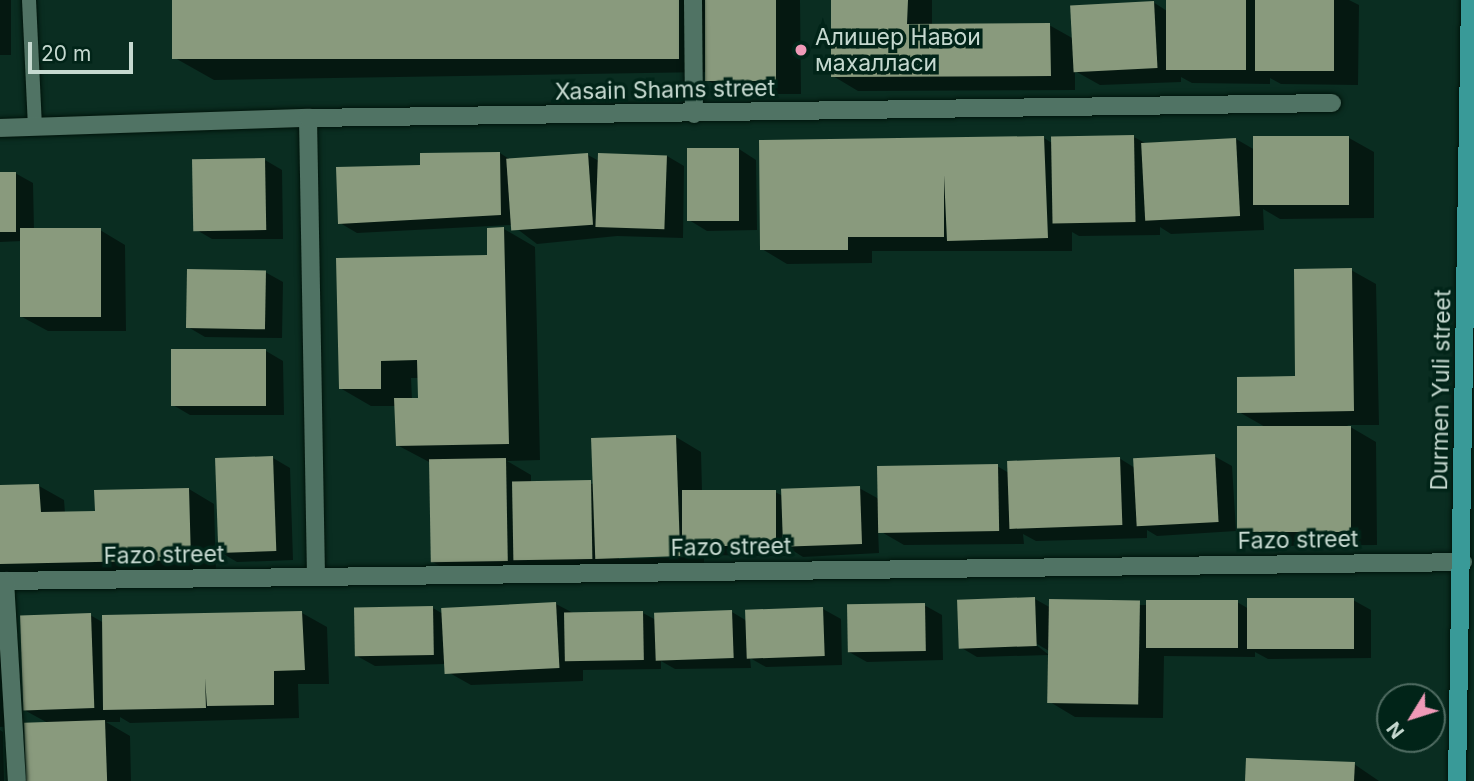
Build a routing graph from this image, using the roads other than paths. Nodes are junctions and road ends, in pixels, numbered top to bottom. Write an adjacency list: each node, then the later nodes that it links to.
1 (29, 0): 8 (lane)
2 (693, 0): 5 (street)
3 (1470, 0): 9 (main road, Durmen Yuli street)
4 (1332, 103): 5 (street, Xasain Shams street)
5 (694, 114): 6 (street, Xasain Shams street)
6 (308, 118): 8 (street, Xasain Shams street); 10 (street)
7 (0, 128): 8 (street, Xasain Shams street)
8 (35, 128)
9 (1463, 562): 10 (street, Fazo street); 13 (main road, Durmen Yuli street)
10 (316, 577): 11 (street, Fazo street)
11 (2, 581): 12 (street)
12 (17, 781)
13 (1457, 781)

